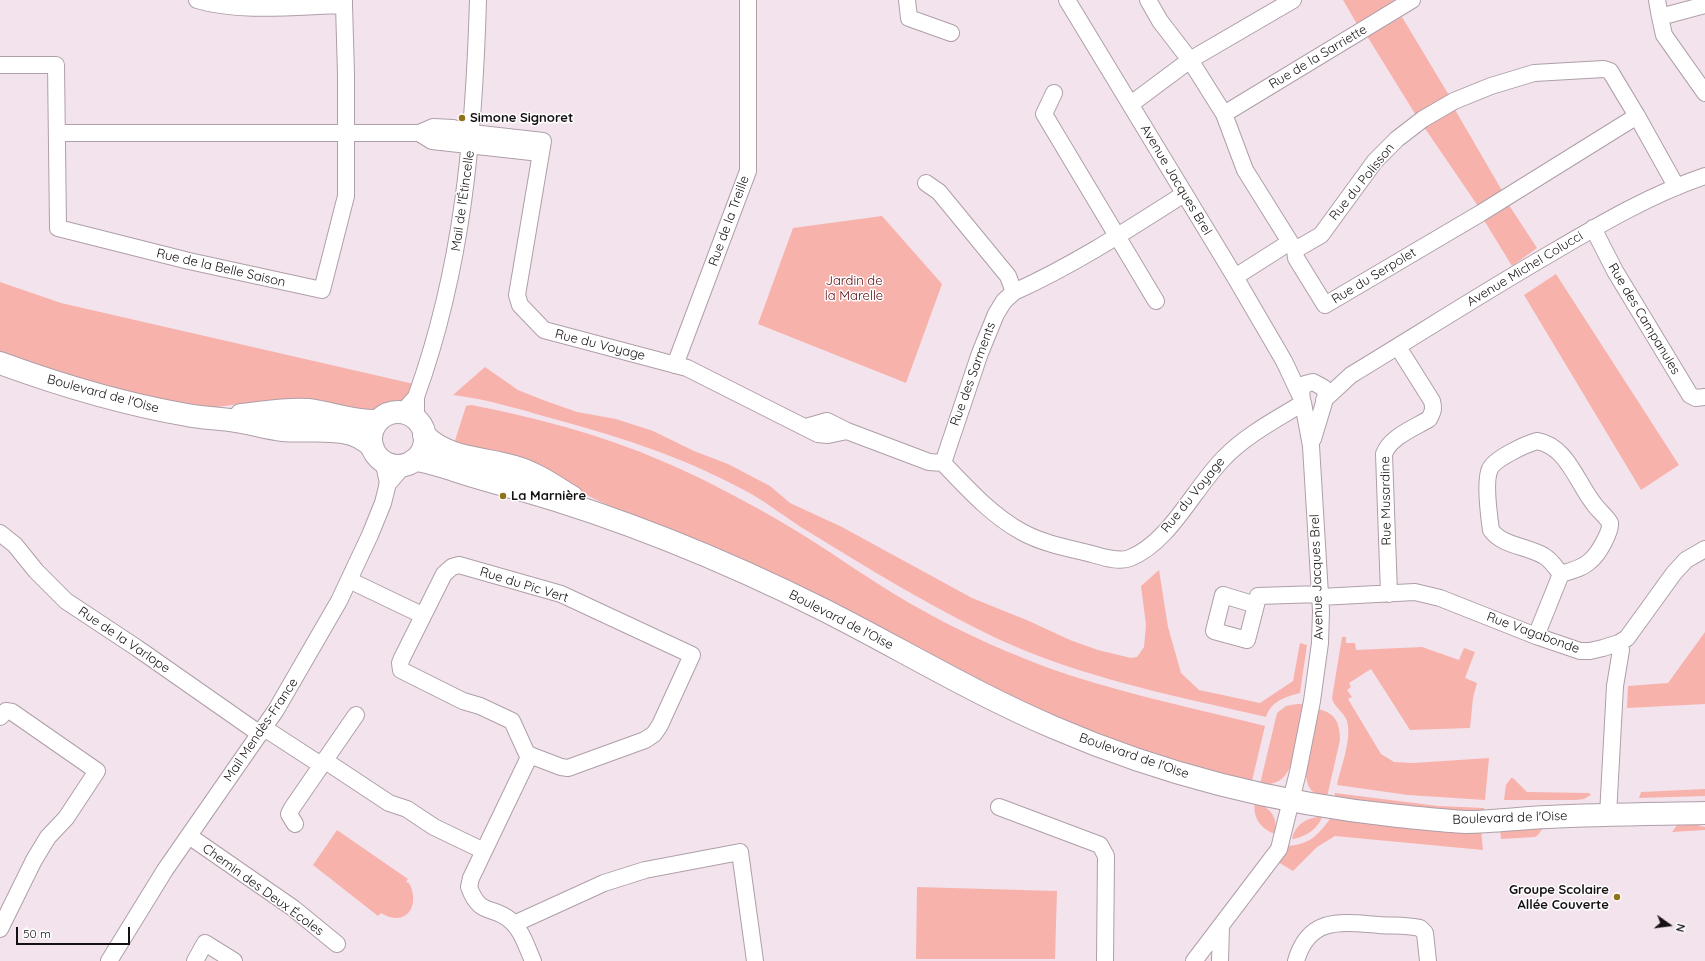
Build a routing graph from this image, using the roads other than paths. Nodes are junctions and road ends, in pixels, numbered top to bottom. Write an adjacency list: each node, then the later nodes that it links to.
1 (197, 0): 10 (street)
2 (478, 0): 23 (street, Mail de l'Étincelle)
3 (748, 0): 37 (street, Rue de la Treille)
4 (907, 0): 13 (street)
5 (1148, 0): 14 (street, Rue du Serpolet)
6 (1293, 0): 14 (street)
7 (1412, 0): 19 (street, Rue de la Sarriette)
8 (1657, 0): 12 (street)
9 (1072, 2): 18 (street, Avenue Jacques Brel)
10 (344, 3): 22 (street, Rue de la Belle Saison)
11 (1705, 5): 12 (street)
12 (1660, 16): 17 (street)
13 (951, 33)
14 (1190, 60): 18 (street); 19 (street, Rue du Serpolet)
15 (0, 65): 21 (street, Rue de la Belle Saison)
16 (1054, 93): 29 (street)
17 (1705, 93)
18 (1131, 104): 27 (street, Avenue Jacques Brel)
19 (1224, 114): 30 (street, Rue du Serpolet)
20 (1637, 116): 26 (street); 30 (street, Rue du Serpolet); 30 (street, Rue du Polisson)
21 (57, 133): 22 (street); 22 (street, Rue de la Belle Saison)
22 (346, 133): 23 (street)
23 (472, 139): 37 (street, Rue du Voyage); 40 (street, Mail de l'Étincelle)
24 (1705, 176): 26 (street, Avenue Michel Colucci)
25 (926, 183): 32 (street)
26 (1676, 186): 28 (street, Avenue Michel Colucci)
27 (1184, 194): 29 (street, Rue des Sarments); 31 (street, Avenue Jacques Brel)
28 (1593, 228): 34 (street, Avenue Michel Colucci); 41 (street, Rue des Campanules)
29 (1116, 237): 32 (street, Rue des Sarments); 33 (street)
30 (1293, 246): 31 (street, Rue du Polisson)
31 (1235, 277): 35 (street, Avenue Jacques Brel)
32 (1014, 292): 51 (street, Rue des Sarments)
33 (1156, 301)
34 (1398, 346): 38 (street, Avenue Michel Colucci); 58 (street, Rue Musardine)
35 (1284, 361): 39 (street, Avenue Jacques Brel); 42 (street, Avenue Jacques Brel)
36 (0, 363): 45 (main road, Boulevard de l'Oise)
37 (675, 364): 51 (street, Rue du Voyage)
38 (1350, 375): 39 (street, Avenue Michel Colucci); 43 (street, Avenue Michel Colucci)
39 (1315, 382): 42 (street); 43 (street)
40 (416, 397): 44 (street); 47 (street, Mail de l'Étincelle)
41 (1705, 397)
42 (1302, 399): 43 (street); 48 (street, Avenue Jacques Brel); 51 (street, Rue du Voyage)
43 (1323, 402): 48 (street, Avenue Jacques Brel)
44 (399, 412): 46 (main road); 47 (main road)
45 (207, 418): 46 (main road, Boulevard de l'Oise); 49 (main road, Boulevard de l'Oise)
46 (378, 421): 49 (main road)
47 (421, 428): 50 (main road); 53 (main road, Boulevard de l'Oise)
48 (1311, 446): 59 (street, Avenue Jacques Brel)
49 (378, 454): 50 (main road); 52 (street, Mail Mendès-France)
50 (410, 462): 52 (street, Mail Mendès-France); 53 (main road, Boulevard de l'Oise)
51 (943, 462)
52 (388, 485): 57 (street, Mail Mendès-France)
53 (608, 518): 69 (main road, Boulevard de l'Oise)
54 (0, 533): 66 (street, Rue de la Varlope)
55 (1705, 549): 63 (street, Rue Vagabonde)
56 (1561, 574): 56 (street); 62 (street)
57 (350, 580): 61 (street); 66 (street, Mail Mendès-France)
58 (1389, 594): 59 (street, Rue Vagabonde); 62 (street, Rue Vagabonde)
59 (1320, 595): 60 (street, Rue Vagabonde); 69 (street, Avenue Jacques Brel)
60 (1256, 604)
61 (422, 614): 67 (street, Rue du Pic Vert); 67 (street, Rue du Pic Vert)
62 (1536, 636): 63 (street, Rue Vagabonde)
63 (1619, 643): 72 (street)
64 (356, 715): 68 (street)
65 (0, 717): 78 (street)
66 (262, 731): 68 (street, Rue de la Varlope); 74 (street, Mail Mendès-France)
67 (530, 755): 75 (street)
68 (323, 763): 73 (street); 75 (street, Rue de la Varlope)
69 (1290, 801): 72 (main road, Boulevard de l'Oise); 77 (street, Avenue Jacques Brel)
70 (1000, 806): 86 (street)
71 (1705, 813): 72 (main road, Boulevard de l'Oise)
72 (1608, 815)
73 (295, 824)
74 (189, 836): 79 (street, Chemin des Deux Écoles); 81 (street, Mail Mendès-France)
75 (484, 851): 76 (street)
76 (514, 924): 84 (street); 85 (street)
77 (1222, 926): 80 (street, Avenue Jacques Brel); 88 (street)
78 (0, 928)
79 (337, 944)
80 (1200, 956): 87 (street)
81 (109, 961)
82 (195, 961): 83 (street)
83 (234, 961)
84 (533, 961)
85 (755, 961)
86 (1105, 961)
87 (1216, 961)
88 (1220, 961)
89 (1296, 961): 90 (street)
90 (1428, 961)

